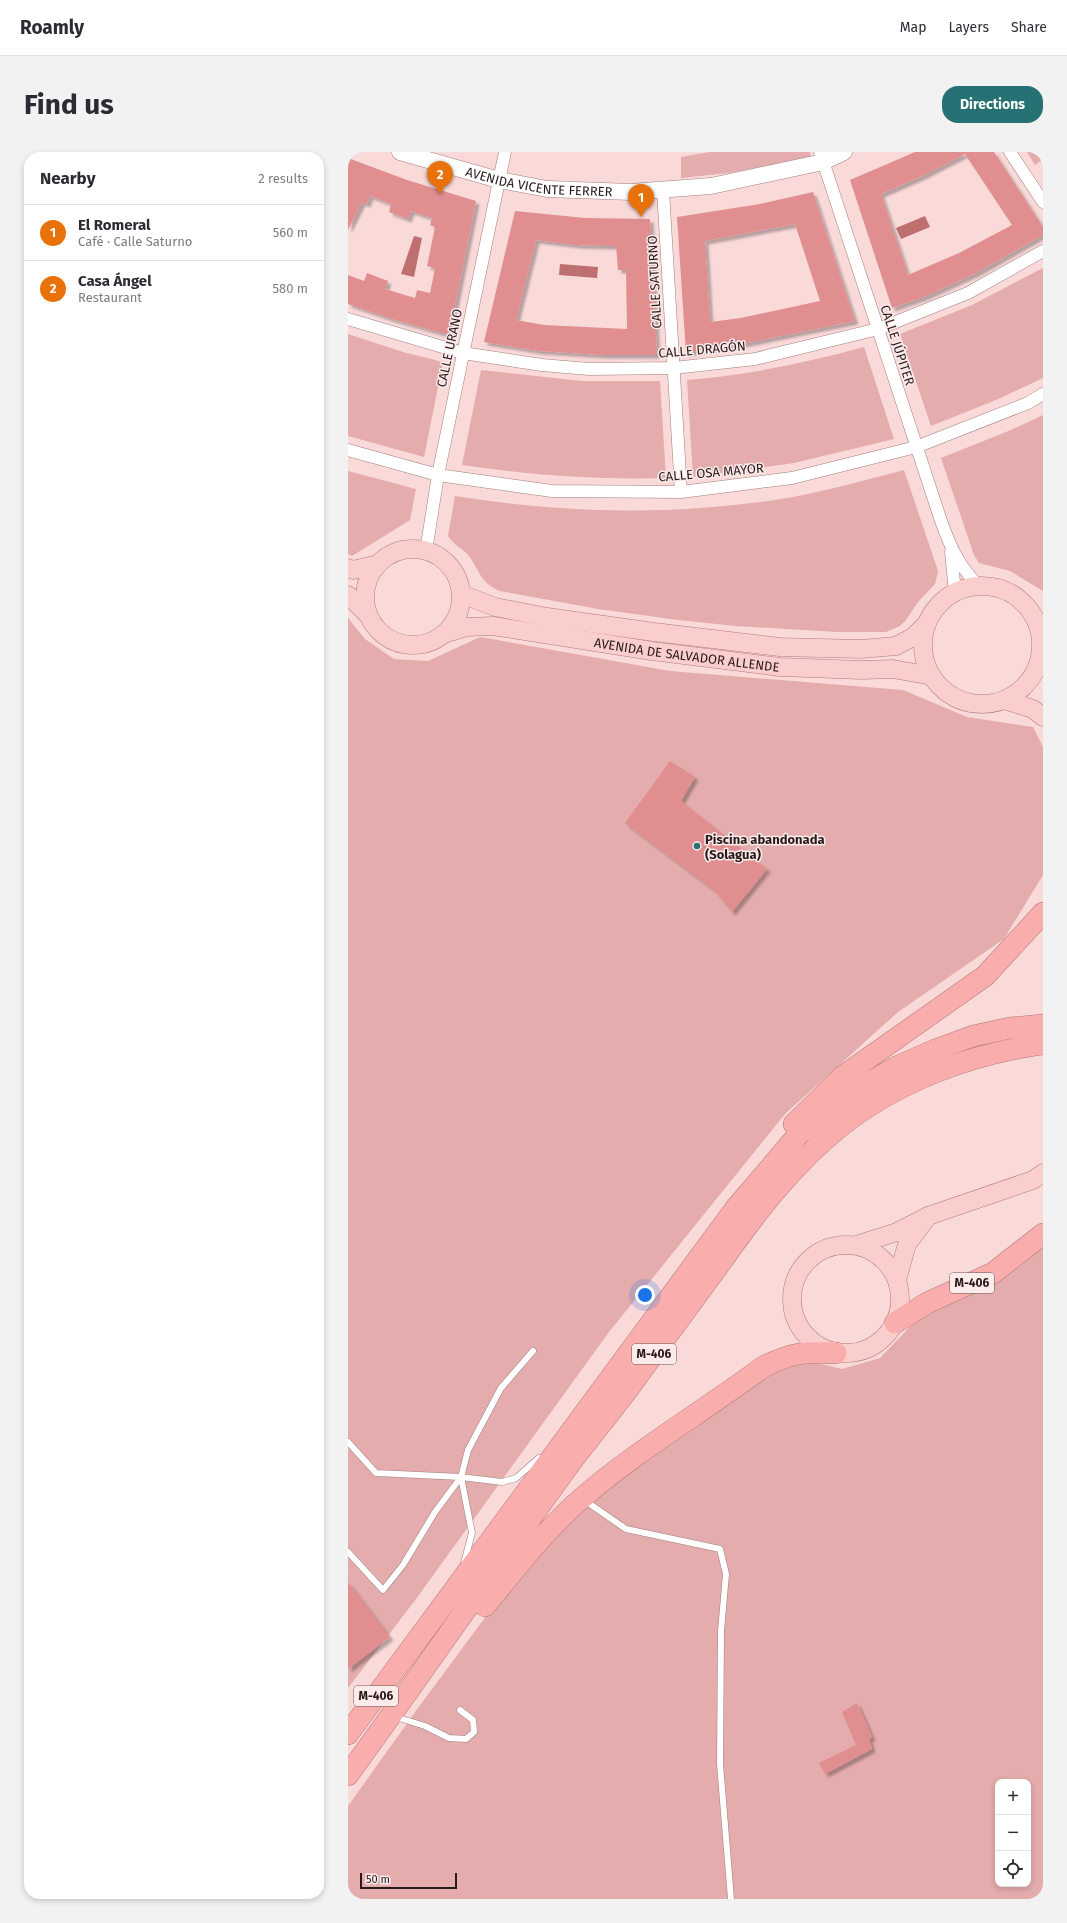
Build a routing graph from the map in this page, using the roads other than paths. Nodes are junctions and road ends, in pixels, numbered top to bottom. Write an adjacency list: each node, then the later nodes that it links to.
1 (400, 152): 6 (main road, AVENIDA VICENTE FERRER)
2 (505, 152): 6 (street, CALLE URANO)
3 (844, 152): 5 (main road, AVENIDA VICENTE FERRER)
4 (1010, 152): 8 (street)
5 (821, 157): 7 (main road, AVENIDA VICENTE FERRER); 11 (street, CALLE JÚPITER)
6 (499, 180): 7 (main road, AVENIDA VICENTE FERRER); 12 (street, CALLE URANO)
7 (663, 190): 13 (street, CALLE SATURNO)
8 (1043, 202)
9 (1043, 251): 11 (street, CALLE DRAGÓN)
10 (348, 319): 12 (street, CALLE DRAGÓN)
11 (878, 329): 13 (street, CALLE DRAGÓN); 15 (street, CALLE JÚPITER)
12 (463, 353): 13 (street, CALLE DRAGÓN); 17 (street, CALLE URANO)
13 (674, 368): 18 (street, CALLE SATURNO)
14 (1043, 394): 15 (street, CALLE OSA MAYOR)
15 (916, 447): 18 (street, CALLE OSA MAYOR); 19 (street, CALLE JÚPITER)
16 (348, 450): 17 (street, CALLE OSA MAYOR)
17 (438, 475): 18 (street, CALLE OSA MAYOR); 20 (street, CALLE URANO)
18 (681, 492)
19 (951, 547): 23 (street, CALLE JÚPITER); 24 (street, CALLE JÚPITER)
20 (426, 551): 21 (main road); 25 (main road)
21 (378, 564): 22 (main road); 28 (main road)
22 (348, 568)
23 (978, 585): 24 (main road); 27 (main road)
24 (955, 592): 29 (main road)
25 (461, 594): 29 (main road, AVENIDA DE SALVADOR ALLENDE); 30 (main road)
26 (348, 595): 28 (main road)
27 (1035, 607): 31 (main road)
28 (369, 616): 30 (main road)
29 (927, 623): 33 (main road)
30 (444, 634): 33 (main road, AVENIDA DE SALVADOR ALLENDE)
31 (1042, 645): 32 (main road)
32 (1041, 670): 34 (main road)
33 (932, 676): 34 (main road)
34 (1004, 700): 35 (main road)
35 (1043, 717)
36 (1043, 913): 48 (highway)
37 (1043, 1025): 53 (highway, M-406)
38 (1043, 1044): 57 (highway, M-406)
39 (1043, 1173): 40 (main road)
40 (928, 1216): 42 (main road); 43 (main road)
41 (1043, 1234): 44 (highway, M-406)
42 (856, 1245): 43 (main road); 46 (main road)
43 (898, 1280): 44 (main road)
44 (895, 1323): 46 (main road)
45 (533, 1351): 49 (lane)
46 (836, 1353): 50 (highway)
47 (348, 1442): 49 (lane)
48 (539, 1458): 49 (lane); 52 (highway)
49 (461, 1477): 51 (lane); 52 (lane)
50 (582, 1498): 55 (highway); 58 (lane)
51 (348, 1552)
52 (464, 1564): 53 (highway)
53 (403, 1658): 56 (highway, M-406)
54 (460, 1710): 55 (lane)
55 (398, 1718): 57 (highway)
56 (348, 1734)
57 (349, 1773)
58 (731, 1899)

